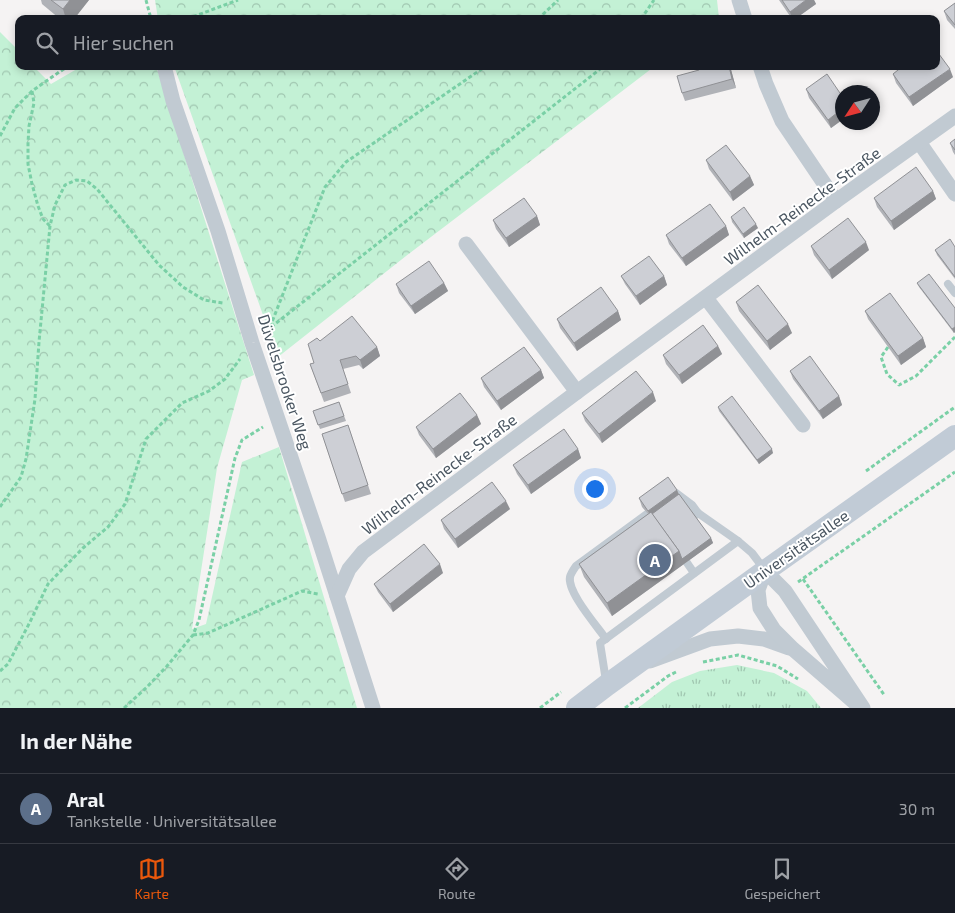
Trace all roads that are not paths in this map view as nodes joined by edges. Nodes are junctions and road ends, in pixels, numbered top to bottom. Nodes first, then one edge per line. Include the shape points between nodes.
1 (739, 0) edge
2 (744, 15) edge
3 (165, 70) edge
4 (761, 70) edge
5 (955, 116) edge
6 (919, 142) junction
7 (955, 194) edge
8 (836, 201) junction
9 (466, 244) dead end
10 (948, 284) dead end
11 (955, 293) edge
12 (706, 298) junction
13 (577, 392) junction
14 (803, 425) dead end
15 (955, 436) edge
16 (676, 492) edge
17 (698, 513) junction
18 (647, 514) edge
19 (683, 524) edge
20 (738, 541) junction
21 (678, 550) edge
22 (765, 571) junction
23 (694, 573) junction
24 (337, 596) junction
25 (606, 639) junction
26 (793, 649) junction
27 (639, 662) junction
28 (607, 685) junction
29 (373, 708) edge
30 (577, 708) edge
31 (862, 708) edge

1 - 2 street
3 - 24 street, Düvelsbrooker Weg
4 - 8 street via 782,121
5 - 6 street, Wilhelm-Reinecke-Straße
6 - 7 street
6 - 8 street, Wilhelm-Reinecke-Straße
8 - 12 street, Wilhelm-Reinecke-Straße
9 - 13 street
10 - 11 lane
12 - 13 street, Wilhelm-Reinecke-Straße
12 - 14 street
13 - 24 street, Wilhelm-Reinecke-Straße via 363,552 349,568
15 - 22 main road, Universitätsallee
16 - 17 lane
17 - 19 lane
17 - 20 lane
18 - 25 lane via 576,566 570,577 570,587 575,596
20 - 22 lane
20 - 23 lane
21 - 23 lane
22 - 26 street via 758,590 760,608 774,630
22 - 27 main road, Universitätsallee
22 - 31 street via 785,591
23 - 25 lane
24 - 29 street, Düvelsbrooker Weg
25 - 28 lane via 600,643
26 - 27 street, Universitätsallee via 764,639 738,636 710,639
26 - 31 street
27 - 28 main road, Universitätsallee
28 - 30 main road, Universitätsallee

